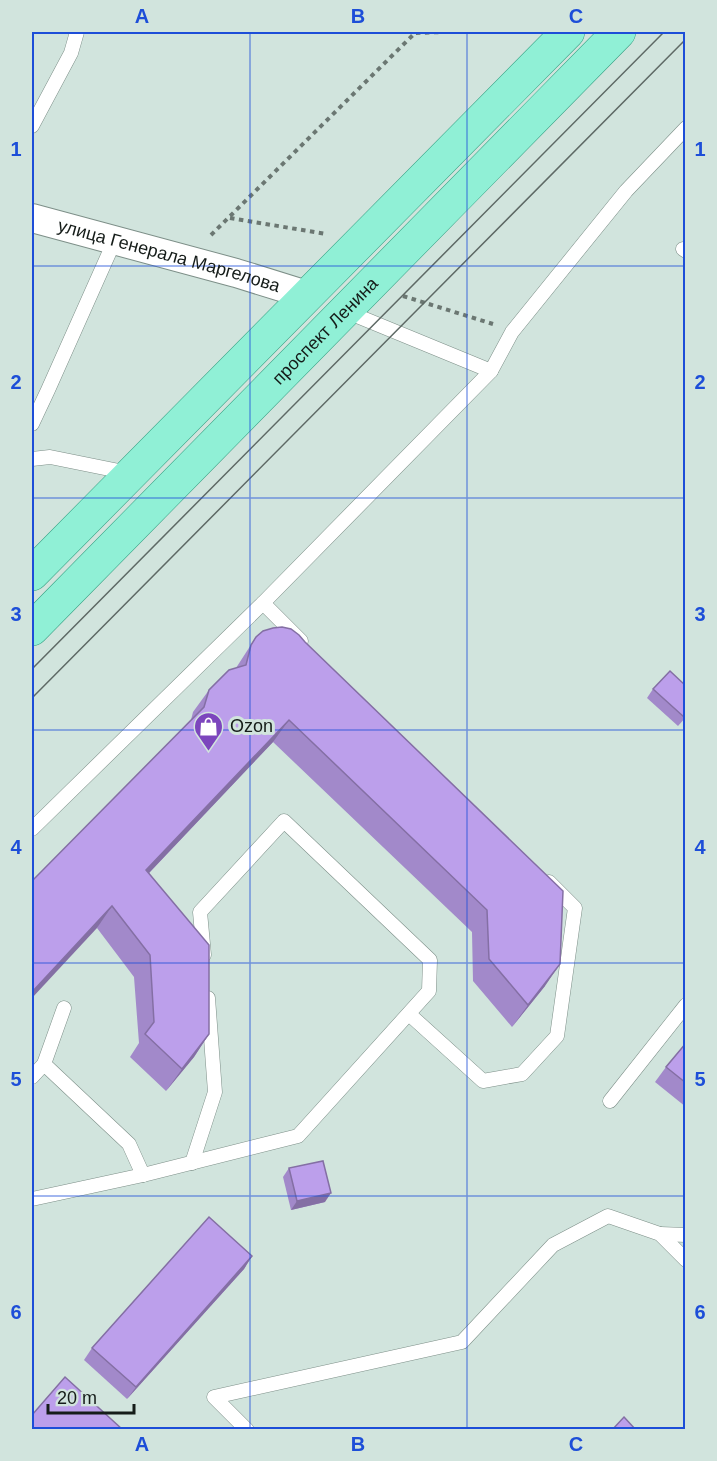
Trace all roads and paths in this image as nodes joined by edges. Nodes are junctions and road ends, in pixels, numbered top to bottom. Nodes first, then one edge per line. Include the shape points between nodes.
1 (77, 32) edge
2 (446, 32) edge
3 (568, 32) edge
4 (619, 32) edge
5 (32, 126) edge
6 (686, 128) edge
7 (32, 218) edge
8 (229, 218) junction
9 (329, 234) dead end
10 (211, 235) dead end
11 (114, 242) junction
12 (402, 295) dead end
13 (308, 296) junction
14 (345, 311) junction
15 (497, 325) dead end
16 (491, 371) junction
17 (32, 424) edge
18 (32, 459) edge
19 (131, 473) junction
20 (32, 574) edge
21 (263, 603) junction
22 (32, 629) edge
23 (313, 652) edge
24 (32, 829) edge
25 (542, 875) edge
26 (686, 1005) edge
27 (64, 1008) dead end
28 (409, 1014) junction
29 (44, 1064) junction
30 (32, 1077) edge
31 (610, 1101) dead end
32 (192, 1163) junction
33 (143, 1175) junction
34 (32, 1199) edge
35 (660, 1234) junction
36 (686, 1235) edge
37 (686, 1260) edge
38 (247, 1430) edge

1 - 5 lane via 71,53
2 - 8 path via 415,33
3 - 13 main road, проспект Ленина
4 - 14 main road, проспект Ленина
6 - 16 lane via 626,191 519,323
7 - 11 street, улица Генерала Маргелова
8 - 9 path
8 - 10 path
11 - 13 street, улица Генерала Маргелова
11 - 17 lane
12 - 15 path
13 - 14 main road
13 - 19 main road, проспект Ленина
14 - 16 lane
14 - 22 main road, проспект Ленина
16 - 21 lane
18 - 19 lane via 50,457
19 - 20 main road, проспект Ленина
21 - 23 lane
21 - 24 lane
25 - 28 lane via 575,908 557,1036 522,1074 483,1081
26 - 31 lane
27 - 29 lane
28 - 32 lane via 298,1136
28 - 32 lane via 429,991 430,960 284,821 200,912 215,1092
29 - 30 lane
29 - 33 lane via 129,1144
32 - 33 lane
33 - 34 lane
35 - 36 lane
35 - 37 lane
35 - 38 lane via 608,1216 553,1245 462,1342 214,1397

